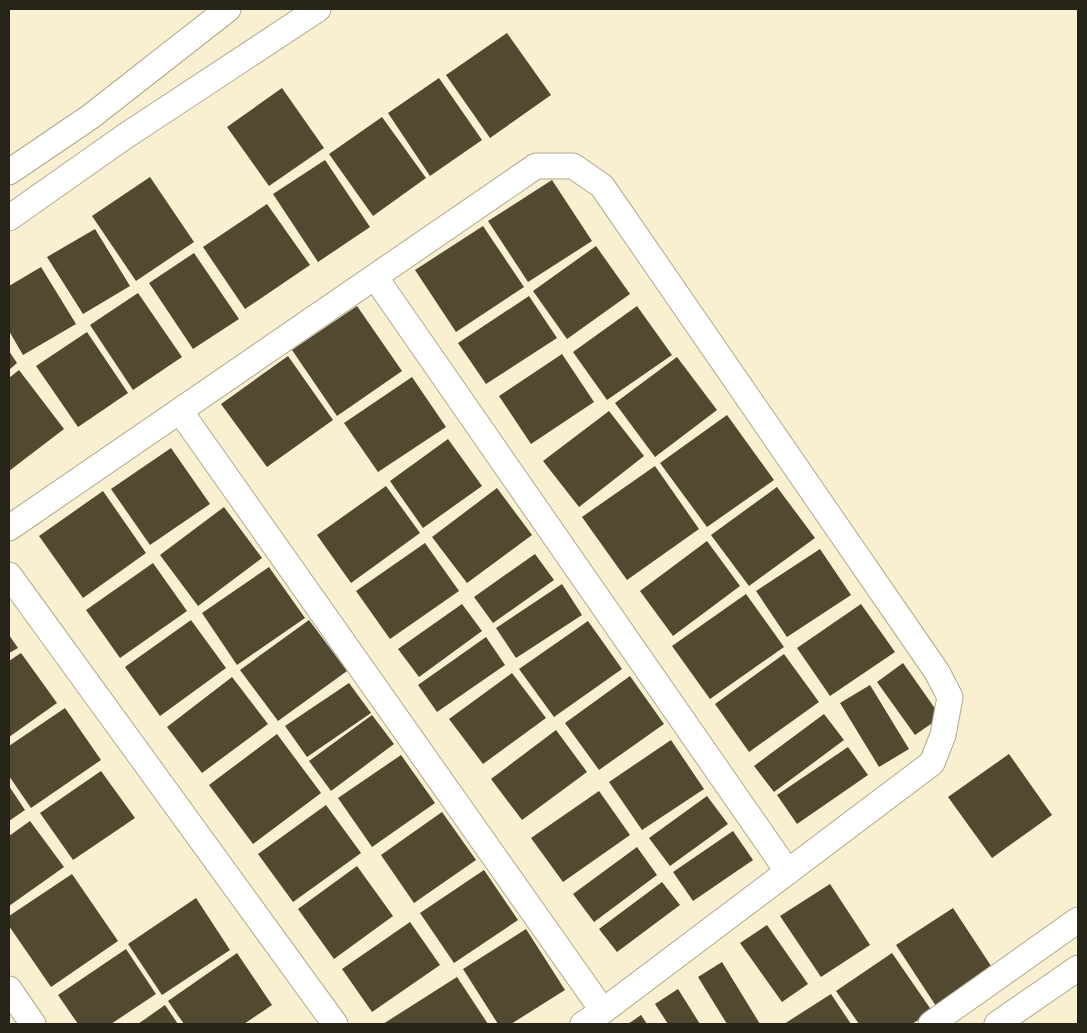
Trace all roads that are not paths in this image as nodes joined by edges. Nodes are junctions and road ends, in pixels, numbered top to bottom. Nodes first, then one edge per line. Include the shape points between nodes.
1 (228, 9) edge
2 (318, 9) edge
3 (9, 172) edge
4 (9, 218) edge
5 (375, 277) junction
6 (180, 411) junction
7 (9, 528) edge
8 (9, 575) edge
9 (788, 872) junction
10 (1078, 920) edge
11 (1078, 968) edge
12 (9, 989) edge
13 (593, 1018) edge
14 (33, 1024) edge
15 (335, 1024) edge
16 (931, 1024) edge
17 (997, 1024) edge

1 - 3 street via 90,117
2 - 4 street via 124,137
5 - 6 street
5 - 9 street
5 - 9 street via 536,166 574,166 602,186 932,664 950,697 943,735 932,763
6 - 7 street
6 - 13 street
8 - 15 street
9 - 13 street
10 - 16 street
11 - 17 street
12 - 14 street

